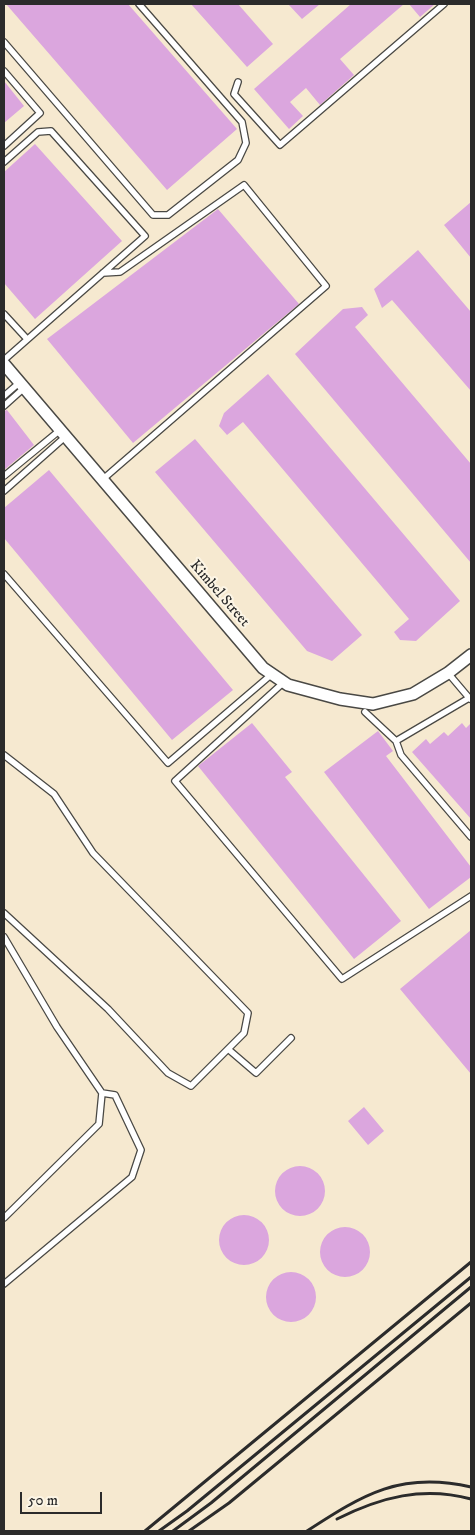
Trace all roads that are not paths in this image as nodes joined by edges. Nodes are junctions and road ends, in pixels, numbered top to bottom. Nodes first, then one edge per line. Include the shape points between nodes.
1 (140, 4) edge
2 (444, 4) edge
3 (4, 42) edge
4 (4, 71) edge
5 (238, 82) dead end
6 (4, 146) edge
7 (4, 162) edge
8 (103, 273) junction
9 (4, 314) edge
10 (27, 340) junction
11 (4, 360) edge
12 (4, 364) edge
13 (22, 386) junction
14 (4, 396) edge
15 (4, 406) edge
16 (62, 433) junction
17 (4, 476) edge
18 (102, 480) junction
19 (4, 491) edge
20 (4, 574) edge
21 (471, 655) edge
22 (448, 673) junction
23 (272, 674) junction
24 (284, 682) junction
25 (470, 699) edge
26 (365, 712) dead end
27 (396, 741) junction
28 (4, 755) edge
29 (471, 837) edge
30 (471, 896) edge
31 (4, 913) edge
32 (4, 937) edge
33 (291, 1038) dead end
34 (228, 1048) junction
35 (102, 1093) junction
36 (4, 1218) edge
37 (4, 1284) edge

1 - 3 lane via 242,122 246,143 238,160 168,215 154,214
2 - 5 lane via 280,145 234,94
4 - 6 lane via 40,113
7 - 8 lane via 38,132 51,131 145,236
8 - 10 lane
8 - 18 lane via 120,272 244,185 326,286
9 - 10 lane
10 - 11 lane
12 - 13 street, Kimbel Street
13 - 14 lane
13 - 15 lane
13 - 16 street, Kimbel Street
16 - 17 lane
16 - 18 street, Kimbel Street
16 - 19 lane
18 - 23 street, Kimbel Street via 263,668
20 - 23 lane via 168,763
21 - 22 street, Kimbel Street
22 - 24 street, Kimbel Street via 413,694 373,704 340,699
22 - 25 lane
23 - 24 street, Kimbel Street
24 - 30 lane via 175,780 342,979
25 - 27 lane
26 - 27 lane
27 - 29 lane via 401,755
28 - 34 lane via 54,794 93,853 248,1013 244,1033
31 - 34 lane via 108,1009 168,1073 191,1086
32 - 35 lane via 57,1027
33 - 34 lane via 256,1073
35 - 36 lane via 99,1124
35 - 37 lane via 115,1095 141,1150 132,1177

